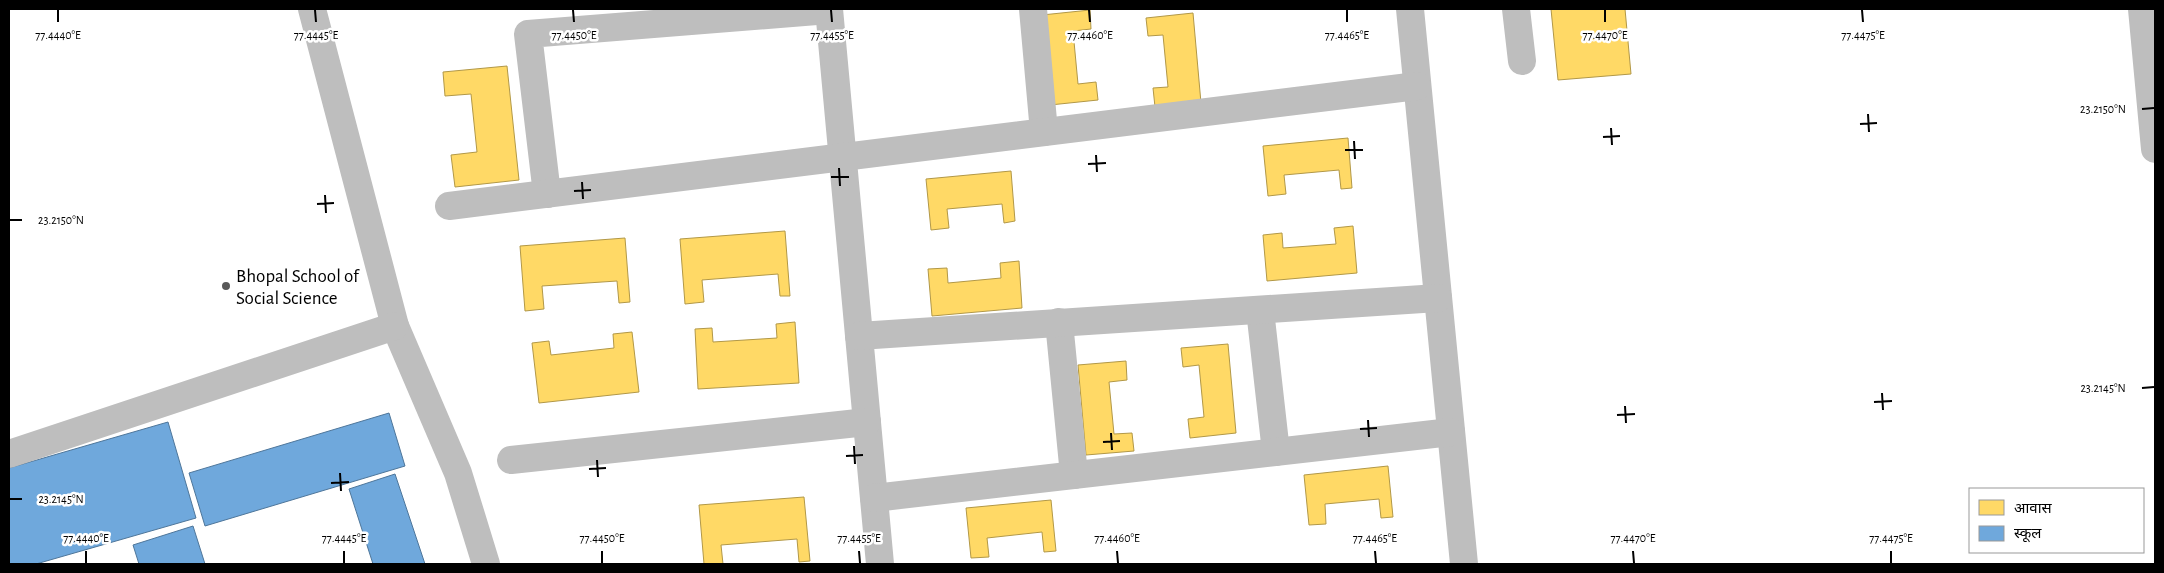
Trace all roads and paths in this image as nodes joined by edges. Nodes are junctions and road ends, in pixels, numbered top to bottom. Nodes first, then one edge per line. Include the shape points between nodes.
1 (312, 9) edge
2 (829, 9) edge
3 (1033, 9) edge
4 (1410, 9) edge
5 (1516, 9) edge
6 (2142, 9) edge
7 (1522, 61) dead end
8 (1417, 86) junction
9 (2152, 87) edge
10 (1044, 132) junction
11 (2155, 149) edge
12 (843, 157) junction
13 (547, 194) junction
14 (449, 206) dead end
15 (1438, 298) junction
16 (1260, 310) junction
17 (1059, 322) junction
18 (395, 326) junction
19 (859, 336) junction
20 (867, 422) junction
21 (1451, 432) junction
22 (1276, 452) junction
23 (9, 454) edge
24 (511, 460) dead end
25 (1074, 475) junction
26 (874, 498) junction
27 (486, 564) edge
28 (880, 564) edge
29 (1464, 564) edge

1 - 18 street
2 - 12 street
2 - 13 street via 528,34
3 - 10 street
4 - 8 street
5 - 7 street
6 - 9 street
8 - 10 street
8 - 15 street
9 - 11 street
10 - 12 street
12 - 13 street
12 - 19 street
13 - 14 street
15 - 16 street
15 - 21 street
16 - 17 street
16 - 22 street
17 - 19 street
17 - 25 street
18 - 23 street
18 - 27 street via 458,473
19 - 20 street
20 - 24 street
20 - 26 street
21 - 22 street
21 - 29 street
22 - 25 street
25 - 26 street
26 - 28 street

